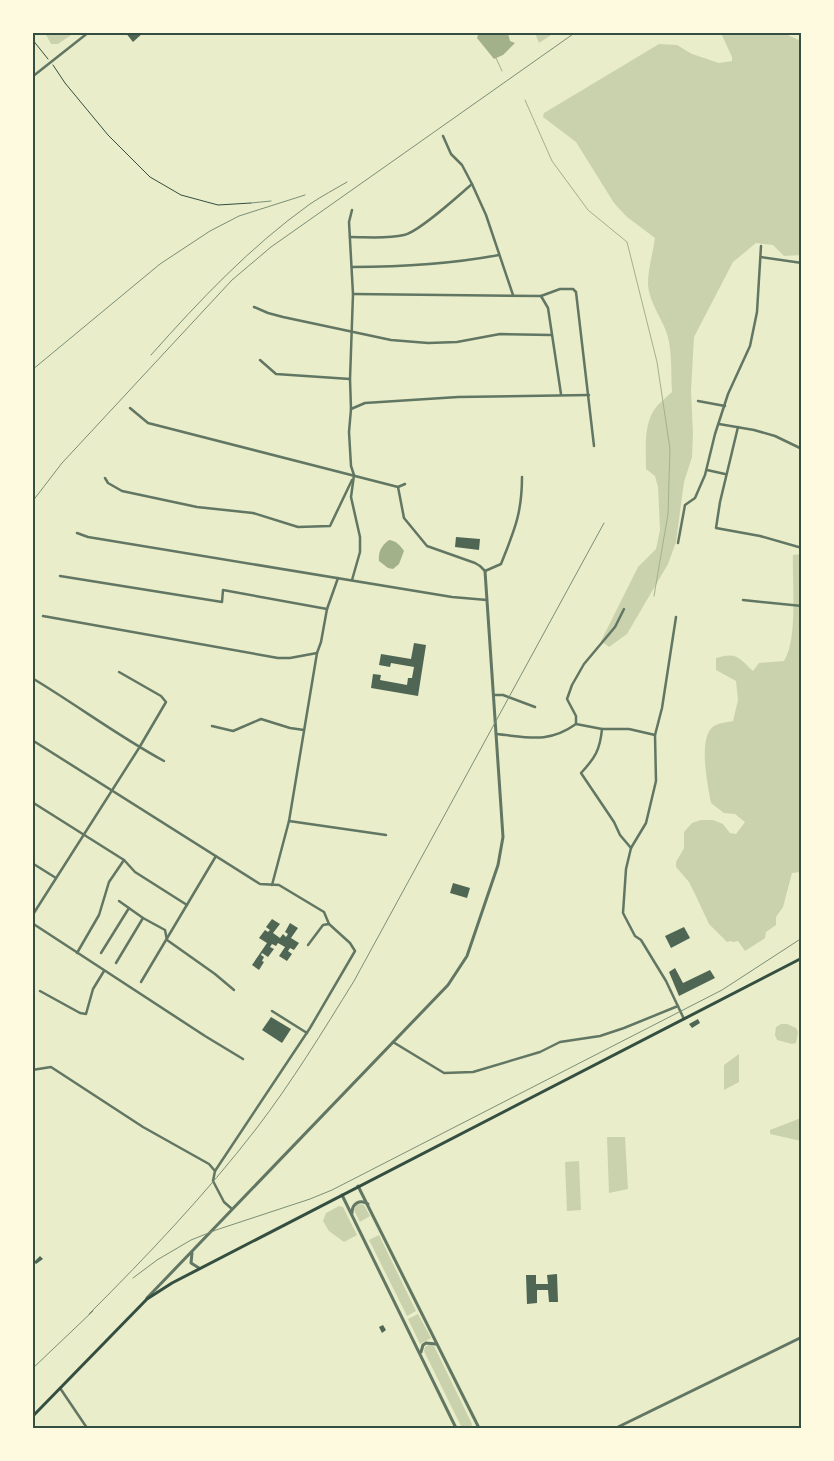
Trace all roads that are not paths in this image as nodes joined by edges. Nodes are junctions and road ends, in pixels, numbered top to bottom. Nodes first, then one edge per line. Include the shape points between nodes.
1 (89, 32) edge
2 (32, 77) edge
3 (443, 136) dead end
4 (472, 184) junction
5 (352, 210) dead end
6 (350, 237) junction
7 (761, 246) dead end
8 (499, 255) junction
9 (760, 257) junction
10 (802, 263) edge
11 (352, 267) junction
12 (353, 294) junction
13 (513, 295) junction
14 (541, 296) junction
15 (254, 307) dead end
16 (351, 331) junction
17 (552, 335) junction
18 (260, 360) dead end
19 (350, 379) junction
20 (561, 394) junction
21 (589, 395) junction
22 (698, 401) dead end
23 (725, 406) junction
24 (130, 408) dead end
25 (351, 409) junction
26 (719, 424) junction
27 (738, 426) junction
28 (594, 446) dead end
29 (802, 449) edge
30 (707, 470) junction
31 (354, 475) junction
32 (726, 475) junction
33 (522, 477) dead end
34 (105, 478) dead end
35 (405, 484) dead end
36 (398, 487) junction
37 (77, 532) dead end
38 (678, 543) dead end
39 (802, 548) edge
40 (485, 572) junction
41 (60, 576) dead end
42 (338, 578) junction
43 (352, 580) junction
44 (487, 600) junction
45 (743, 600) dead end
46 (802, 606) edge
47 (327, 609) junction
48 (624, 609) dead end
49 (43, 616) dead end
50 (676, 617) dead end
51 (317, 652) junction
52 (119, 672) dead end
53 (32, 678) edge
54 (492, 695) junction
55 (535, 707) dead end
56 (576, 724) junction
57 (212, 726) dead end
58 (602, 729) junction
59 (304, 730) junction
60 (496, 734) junction
61 (655, 735) junction
62 (32, 740) edge
63 (140, 748) junction
64 (164, 761) dead end
65 (112, 790) junction
66 (32, 802) edge
67 (289, 821) junction
68 (84, 834) junction
69 (386, 835) dead end
70 (632, 848) junction
71 (216, 856) junction
72 (124, 860) junction
73 (32, 863) edge
74 (56, 878) junction
75 (272, 885) junction
76 (119, 901) dead end
77 (188, 905) junction
78 (129, 908) junction
79 (32, 916) edge
80 (143, 918) junction
81 (32, 923) edge
82 (329, 924) junction
83 (167, 940) junction
84 (308, 945) dead end
85 (78, 953) junction
86 (101, 953) dead end
87 (802, 958) edge
88 (116, 963) dead end
89 (104, 970) junction
90 (141, 982) dead end
91 (234, 990) dead end
92 (40, 991) dead end
93 (678, 1006) junction
94 (272, 1011) dead end
95 (684, 1019) junction
96 (307, 1033) junction
97 (392, 1042) junction
98 (243, 1059) dead end
99 (32, 1070) edge
100 (216, 1171) junction
101 (358, 1186) junction
102 (342, 1194) junction
103 (369, 1207) junction
104 (232, 1209) junction
105 (352, 1214) junction
106 (192, 1252) junction
107 (199, 1268) junction
108 (147, 1299) junction
109 (802, 1336) edge
110 (436, 1344) junction
111 (421, 1354) junction
112 (60, 1388) junction
113 (32, 1417) edge
114 (87, 1428) edge
115 (456, 1428) edge
116 (478, 1428) edge
117 (616, 1428) edge

1 - 2 street
3 - 4 street
4 - 6 street via 405,235
4 - 8 street
5 - 6 street
6 - 11 street
7 - 9 street
8 - 11 street via 442,264
8 - 13 street
9 - 10 street
9 - 23 street via 757,312 750,346
11 - 12 street
12 - 13 street
12 - 16 street
13 - 14 street
14 - 17 street via 548,308
14 - 21 street via 560,289 576,292
15 - 16 street via 283,317
16 - 17 street via 391,340 428,343 457,342 500,334
16 - 19 street
17 - 20 street
18 - 19 street via 276,374
19 - 25 street
20 - 21 street
20 - 25 street via 364,403
21 - 28 street
22 - 23 street
23 - 26 street
24 - 31 street via 148,423
25 - 31 street via 349,432
26 - 27 street
26 - 30 street
27 - 29 street via 775,436
27 - 32 street
30 - 32 street
30 - 38 street via 695,498 685,505
31 - 34 street via 330,526 318,527 298,527 253,513 197,507 122,491
31 - 36 street
31 - 43 street via 351,497 360,552
32 - 39 street via 716,528
33 - 40 street via 518,521 501,564
35 - 36 street
36 - 40 street via 404,518 427,546 475,563
37 - 42 street via 88,537
40 - 44 street
41 - 47 street via 222,602 223,590
42 - 43 street
42 - 47 street
43 - 44 street
44 - 54 street
45 - 46 street
47 - 51 street
48 - 56 street via 615,627 584,664 572,685 567,699 576,716
49 - 51 street via 278,658
50 - 61 street
51 - 59 street
52 - 63 street via 166,702
53 - 63 street
54 - 55 street via 503,694
54 - 60 street
56 - 58 street
56 - 60 street via 553,737
57 - 59 street via 233,730 261,719
58 - 61 street via 629,729
58 - 70 street via 600,746 581,773 620,835
59 - 67 street
60 - 97 street via 502,847 479,924 458,972
61 - 70 street via 656,782 646,823
62 - 65 street
63 - 64 street
63 - 65 street
65 - 68 street
65 - 71 street
66 - 68 street
67 - 69 street
67 - 75 street
68 - 72 street
68 - 74 street
70 - 93 street via 626,869 624,913
71 - 75 street via 260,884
71 - 77 street
72 - 77 street via 134,872
72 - 85 street via 109,882 99,915
73 - 74 street
74 - 79 street
75 - 82 street via 279,885 324,912
76 - 78 street
77 - 83 street
78 - 80 street
78 - 86 street
80 - 83 street via 165,930
80 - 88 street
81 - 85 street
82 - 84 street via 323,925
82 - 96 street via 355,951
83 - 90 street
83 - 91 street
85 - 89 street
87 - 95 main road
89 - 92 street via 93,989 86,1014
89 - 98 street
93 - 95 street
93 - 97 street via 616,1031 560,1042 540,1052 473,1072 444,1073
94 - 96 street
95 - 101 main road
96 - 100 street
97 - 104 street
99 - 100 street via 51,1067
100 - 104 street via 213,1181 224,1202
101 - 102 main road
101 - 103 street
102 - 105 street
102 - 107 main road
103 - 105 street via 362,1202 357,1203
103 - 110 street
104 - 106 street
105 - 111 street
106 - 107 street via 191,1263
106 - 108 street
107 - 108 main road
108 - 112 main road
109 - 117 street
110 - 111 street via 426,1343
110 - 116 street
111 - 115 street
112 - 113 main road
112 - 114 street

